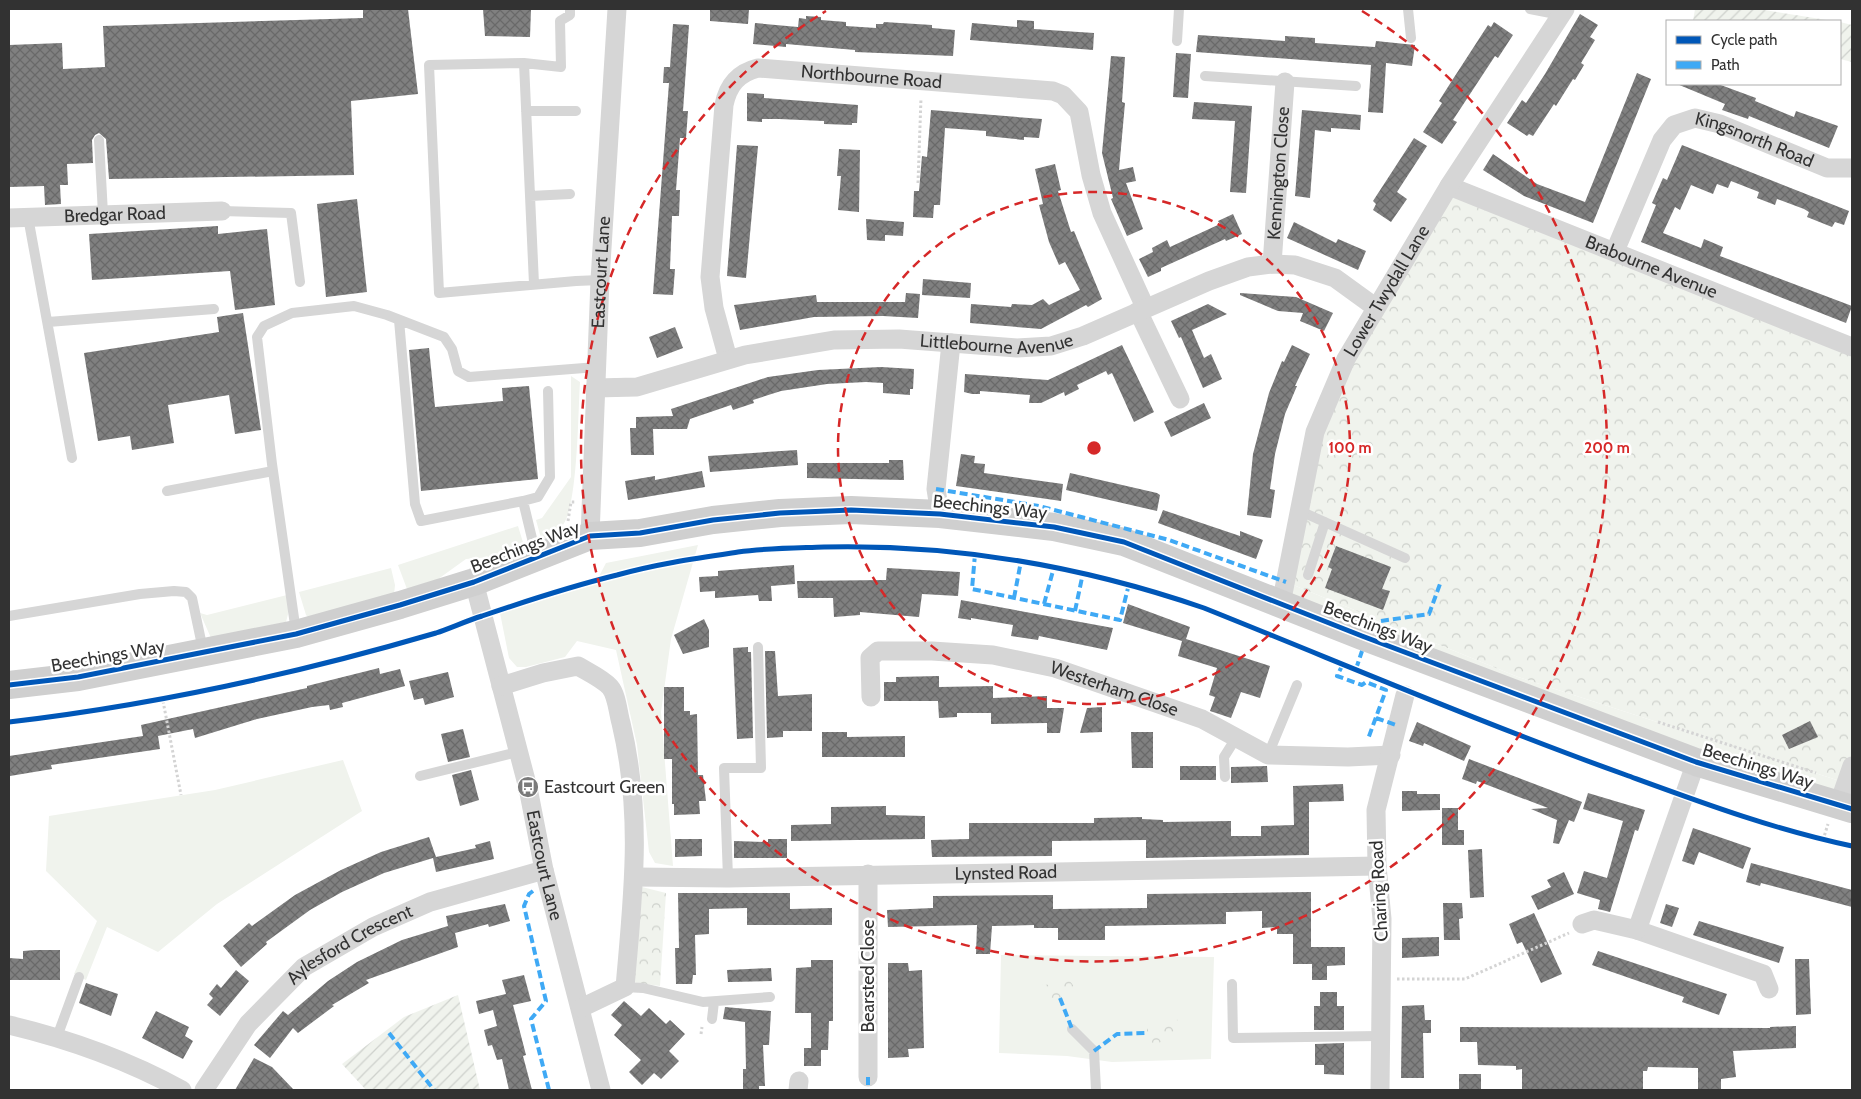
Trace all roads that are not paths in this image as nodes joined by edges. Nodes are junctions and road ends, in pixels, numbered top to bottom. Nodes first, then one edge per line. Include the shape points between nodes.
1 (570, 9) edge
2 (617, 9) edge
3 (1180, 9) edge
4 (1408, 9) edge
5 (1530, 9) edge
6 (1563, 12) edge
7 (1411, 38) dead end
8 (1177, 42) dead end
9 (524, 63) junction
10 (1205, 76) dead end
11 (1285, 82) junction
12 (1356, 86) dead end
13 (526, 111) junction
14 (576, 111) dead end
15 (99, 140) dead end
16 (1852, 168) edge
17 (1449, 186) junction
18 (570, 194) dead end
19 (530, 196) junction
20 (222, 211) joint
21 (103, 214) junction
22 (28, 217) junction
23 (9, 218) edge
24 (1615, 251) junction
25 (1272, 264) junction
26 (600, 280) junction
27 (300, 282) dead end
28 (534, 284) junction
29 (1376, 307) junction
30 (214, 309) dead end
31 (1141, 309) junction
32 (399, 320) junction
33 (48, 322) junction
34 (950, 343) junction
35 (1852, 347) edge
36 (728, 359) junction
37 (597, 367) junction
38 (595, 388) junction
39 (548, 392) dead end
40 (1180, 399) dead end
41 (72, 458) dead end
42 (273, 471) junction
43 (167, 491) dead end
44 (523, 502) junction
45 (1300, 510) junction
46 (940, 514) junction
47 (1325, 522) junction
48 (590, 536) junction
49 (536, 556) junction
50 (1405, 558) dead end
51 (1308, 575) dead end
52 (474, 582) junction
53 (1281, 604) junction
54 (9, 616) edge
55 (296, 634) junction
56 (758, 648) dead end
57 (204, 654) junction
58 (9, 685) edge
59 (1297, 685) dead end
60 (501, 686) junction
61 (1405, 695) dead end
62 (871, 697) dead end
63 (1236, 738) junction
64 (518, 752) junction
65 (1268, 755) junction
66 (1391, 755) junction
67 (1696, 762) junction
68 (1852, 766) edge
69 (420, 776) dead end
70 (1225, 777) dead end
71 (1845, 807) edge
72 (1377, 866) junction
73 (544, 870) junction
74 (868, 874) junction
75 (635, 877) junction
76 (728, 878) junction
77 (1578, 927) road end
78 (1637, 930) junction
79 (79, 977) dead end
80 (1232, 984) dead end
81 (625, 987) junction
82 (1769, 989) dead end
83 (770, 998) dead end
84 (714, 1002) junction
85 (580, 1008) junction
86 (707, 1020) road end
87 (9, 1025) edge
88 (1072, 1028) dead end
89 (48, 1035) junction
90 (1379, 1036) junction
91 (868, 1077) dead end
92 (182, 1090) edge
93 (204, 1090) edge
94 (601, 1090) edge
95 (1096, 1090) edge
96 (1380, 1090) edge

1 - 9 lane via 570,15 560,21 561,67
2 - 26 street, Eastcourt Lane
3 - 8 lane
4 - 7 lane
5 - 6 lane
6 - 17 street, Lower Twydall Lane
9 - 13 lane
9 - 28 lane via 429,65 439,294
10 - 11 lane
11 - 12 lane
11 - 25 street, Kennington Close
13 - 14 lane
13 - 19 lane
15 - 21 lane
16 - 24 street, Kingsnorth Road via 1827,168 1720,124 1695,118 1674,125 1662,140
17 - 24 street, Brabourne Avenue
17 - 29 street, Lower Twydall Lane
18 - 19 lane
19 - 28 lane
20 - 21 street, Bredgar Road
20 - 27 lane via 291,213
21 - 22 street, Bredgar Road
22 - 23 street, Bredgar Road
22 - 33 lane
24 - 35 street, Brabourne Avenue
25 - 29 street, Littlebourne Avenue via 1295,265 1335,278
25 - 31 street, Littlebourne Avenue via 1248,267
26 - 28 lane
26 - 37 street, Eastcourt Lane
29 - 45 street, Lower Twydall Lane via 1346,360 1315,432
30 - 33 lane
31 - 34 street, Littlebourne Avenue via 1083,336 1051,346 1017,348
31 - 36 street, Northbourne Road via 1102,213 1080,116 1062,94 1053,90 761,68 742,75 729,87 724,105 710,277 714,308
31 - 40 street, Northbourne Road
32 - 37 lane via 444,337 452,349 458,371 469,377
32 - 42 lane via 354,306 292,313 264,326 257,337
32 - 44 lane via 415,504 421,521
33 - 41 lane
34 - 36 street, Littlebourne Avenue via 899,339 834,340
34 - 46 street via 936,489
36 - 38 street, Littlebourne Avenue via 638,387
37 - 38 street, Eastcourt Lane
38 - 48 street, Eastcourt Lane
39 - 44 lane via 550,477 538,497
42 - 43 lane
42 - 55 lane
44 - 49 lane
45 - 47 lane
45 - 53 street, Lower Twydall Lane
46 - 48 street, Beechings Way via 851,510 780,513 713,520 640,533
46 - 53 street, Beechings Way via 1054,527 1124,542
47 - 50 lane
47 - 51 lane
48 - 49 street, Beechings Way
49 - 52 street, Beechings Way
52 - 55 street, Beechings Way
52 - 60 street, Eastcourt Lane
53 - 67 street, Beechings Way
54 - 57 lane via 140,594 186,592 192,598
55 - 57 street, Beechings Way
56 - 76 lane via 761,768 724,768
57 - 58 street, Beechings Way via 78,677
59 - 65 lane
60 - 64 street, Eastcourt Lane
60 - 75 street via 578,666 610,686 625,740 635,812
61 - 66 street, Charing Road
62 - 63 street, Westerham Close via 870,658 878,652 993,655 1055,668 1140,696 1202,719
63 - 65 street, Westerham Close
63 - 70 lane via 1224,757
64 - 69 lane
64 - 73 street, Eastcourt Lane
65 - 66 street, Westerham Close
66 - 72 street, Charing Road via 1376,810
67 - 71 street, Beechings Way
67 - 78 street
68 - 71 street
72 - 74 street, Lynsted Road
72 - 90 street, Charing Road via 1382,919
73 - 85 street, Eastcourt Lane
73 - 93 street, Aylesford Crescent via 430,902 373,927 304,967 248,1024
74 - 76 street, Lynsted Road
74 - 91 street, Bearsted Close
75 - 76 street, Lynsted Road
75 - 81 street
77 - 78 street via 1594,920
78 - 82 street via 1763,974
79 - 89 lane
80 - 90 lane via 1233,1038
81 - 84 lane
81 - 85 street
83 - 84 lane
84 - 86 lane
85 - 94 street, Eastcourt Lane
87 - 89 street
88 - 95 lane via 1094,1051
89 - 92 street via 115,1059
90 - 96 street, Charing Road

